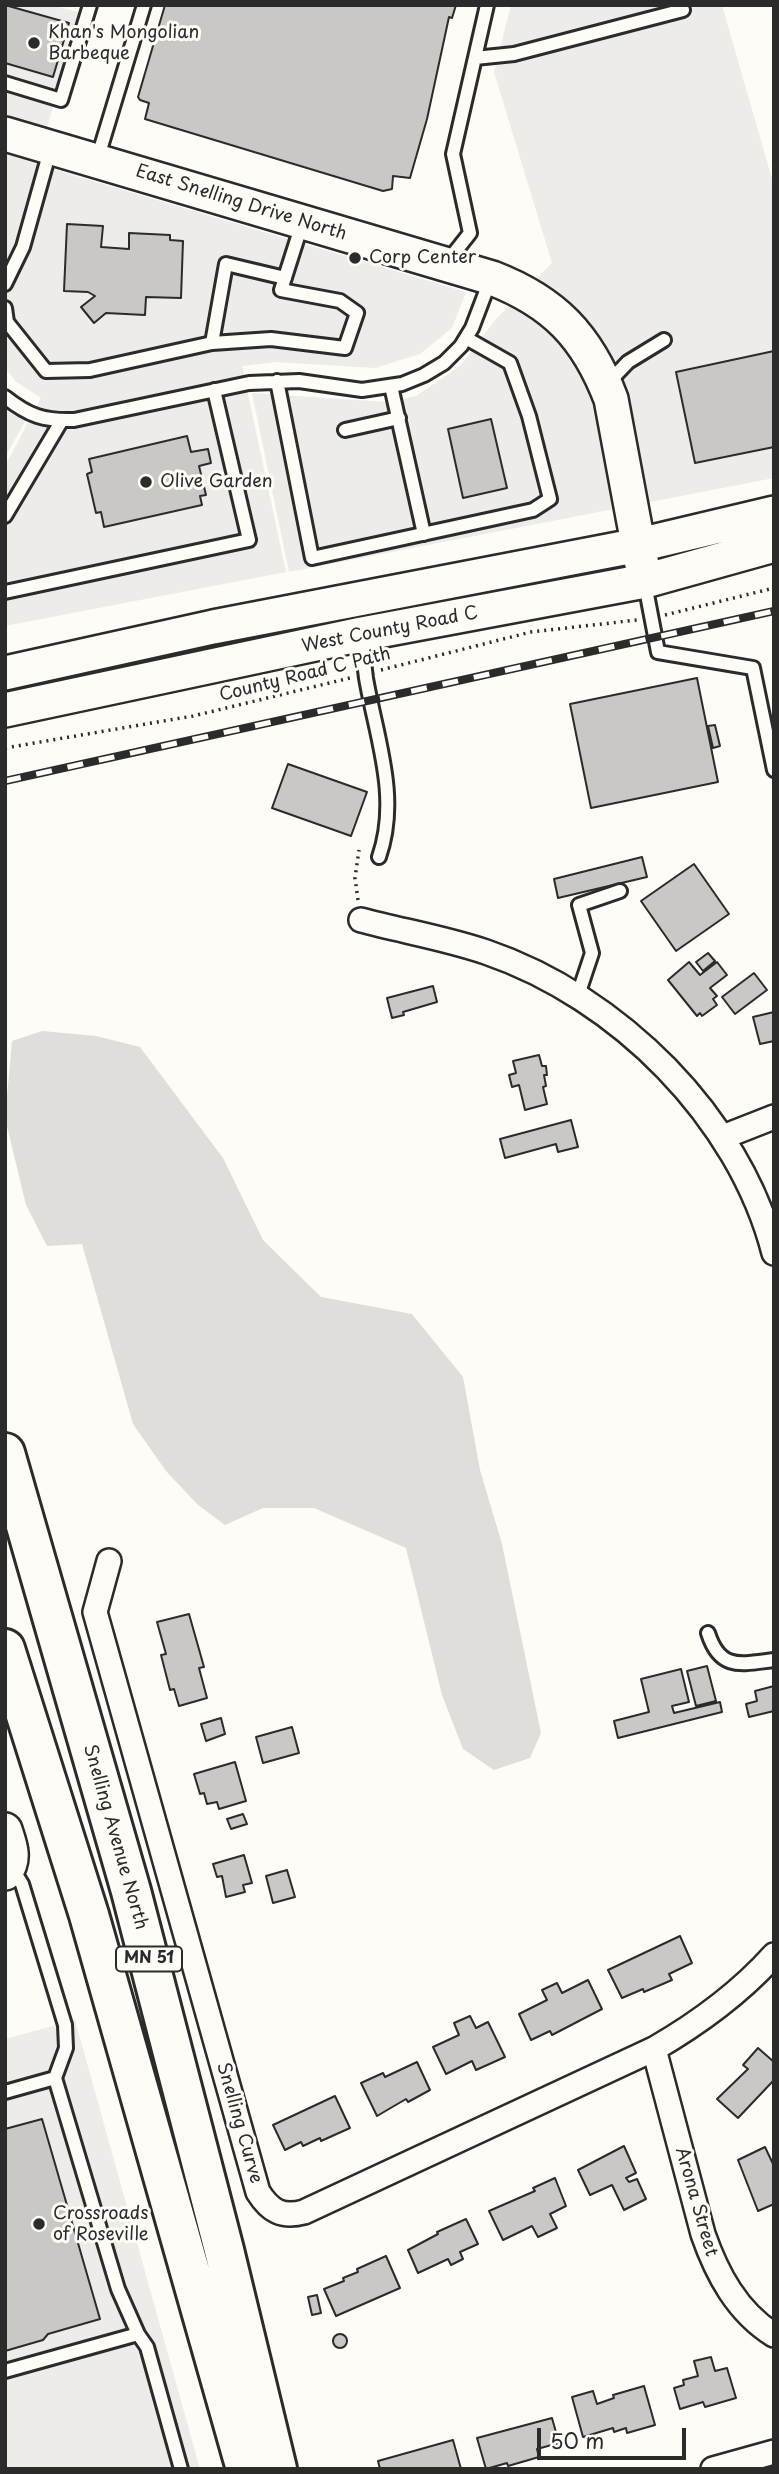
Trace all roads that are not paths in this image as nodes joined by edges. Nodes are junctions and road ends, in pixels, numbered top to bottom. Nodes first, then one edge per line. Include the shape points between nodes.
1 (90, 5) edge
2 (144, 5) edge
3 (487, 5) edge
4 (683, 10) dead end
5 (474, 58) junction
6 (5, 83) edge
7 (5, 134) edge
8 (51, 147) junction
9 (97, 161) junction
10 (303, 222) junction
11 (446, 264) junction
12 (285, 278) junction
13 (492, 278) junction
14 (5, 284) edge
15 (5, 308) edge
16 (466, 338) junction
17 (664, 340) dead end
18 (212, 343) junction
19 (276, 381) junction
20 (606, 385) junction
21 (391, 386) junction
22 (214, 390) junction
23 (7, 401) edge
24 (398, 418) junction
25 (62, 420) junction
26 (345, 430) dead end
27 (774, 513) edge
28 (5, 516) edge
29 (424, 534) junction
30 (639, 545) junction
31 (774, 545) edge
32 (645, 581) junction
33 (5, 592) edge
34 (395, 592) junction
35 (362, 634) junction
36 (5, 673) edge
37 (5, 710) edge
38 (774, 770) edge
39 (379, 857) dead end
40 (620, 891) dead end
41 (361, 920) road end
42 (577, 998) junction
43 (774, 1117) edge
44 (723, 1137) junction
45 (774, 1253) edge
46 (5, 1453) edge
47 (109, 1561) dead end
48 (708, 1633) dead end
49 (5, 1649) edge
50 (774, 1660) edge
51 (5, 1830) edge
52 (8, 1869) edge
53 (774, 1955) edge
54 (654, 2049) junction
55 (55, 2078) junction
56 (5, 2092) edge
57 (224, 2250) junction
58 (138, 2334) junction
59 (774, 2335) edge
60 (5, 2371) edge
61 (228, 2403) junction
62 (774, 2452) edge
63 (181, 2469) edge
64 (229, 2469) edge
65 (246, 2469) edge
66 (277, 2469) edge
67 (304, 2469) edge
68 (713, 2469) edge

1 - 6 lane via 61,100
2 - 9 lane
3 - 5 lane
4 - 5 lane via 514,54
5 - 11 lane via 453,154 470,233
7 - 8 main road, East Snelling Drive North
8 - 9 main road, East Snelling Drive North
8 - 14 lane via 23,247
9 - 10 main road, East Snelling Drive North
10 - 11 main road, East Snelling Drive North
10 - 12 lane
11 - 13 main road, East Snelling Drive North
12 - 18 lane via 226,264
12 - 18 lane via 281,290 340,301 357,313 345,348 271,339
13 - 16 lane
13 - 20 main road, East Snelling Drive North via 519,288 568,324 586,345
15 - 18 lane via 7,323 46,371 90,370
16 - 21 lane via 444,363
16 - 29 lane via 510,363 550,499 533,510
17 - 20 lane via 628,362
19 - 21 lane via 362,390
19 - 22 lane
19 - 29 lane via 312,558
20 - 30 main road, East Snelling Drive North
21 - 24 lane
22 - 25 lane
22 - 33 lane via 249,540
23 - 25 lane via 34,416
24 - 26 lane
24 - 29 lane
25 - 28 lane
27 - 30 main road, West County Road C
30 - 32 main road, East Snelling Drive North
30 - 34 main road, West County Road C
31 - 32 main road, West County Road C
32 - 35 main road, West County Road C
32 - 38 lane via 658,652 753,668
34 - 35 main road via 374,611
34 - 36 main road, West County Road C
35 - 37 main road, West County Road C
35 - 39 lane via 389,801
40 - 42 lane via 579,905 592,953
41 - 42 street via 486,952
42 - 44 street via 649,1051 683,1085
43 - 44 street
44 - 45 street
46 - 57 highway, Snelling Avenue North / MN 51 via 131,1891
47 - 54 street, Snelling Curve via 95,1612 265,2204 290,2216 304,2212
48 - 50 lane via 716,1654 733,1664
49 - 61 highway, MN 51 via 89,1914
51 - 52 main road via 12,1858
52 - 55 lane via 22,1884 65,2025 66,2048
53 - 54 street, Snelling Curve via 732,1997
54 - 59 street, Arona Street via 713,2262 747,2312
55 - 56 lane
55 - 58 lane via 118,2289
57 - 66 highway, Snelling Avenue North / MN 51
57 - 67 highway
58 - 60 lane
58 - 63 lane via 147,2347
61 - 64 highway
61 - 65 highway, MN 51
62 - 68 street

